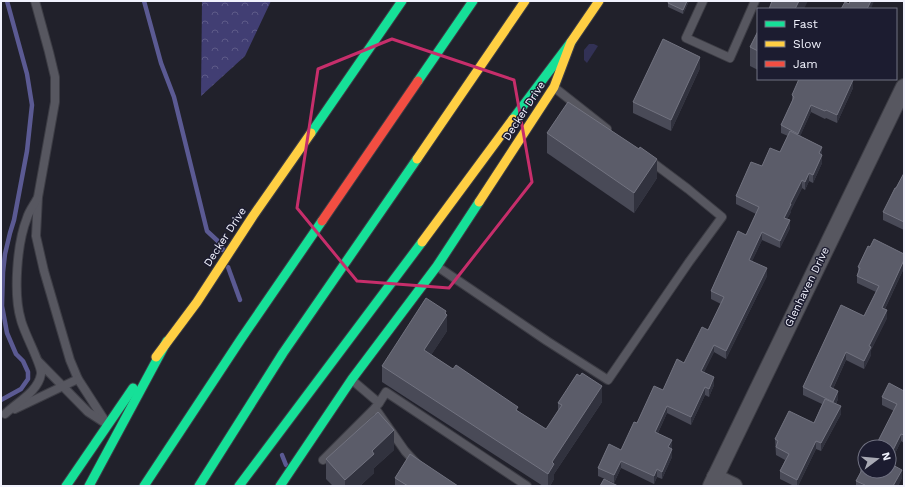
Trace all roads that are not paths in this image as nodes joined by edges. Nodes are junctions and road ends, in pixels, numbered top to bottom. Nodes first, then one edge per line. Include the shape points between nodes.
1 (35, 1) edge
2 (402, 1) edge
3 (473, 1) edge
4 (525, 1) edge
5 (599, 1) edge
6 (703, 1) edge
7 (755, 1) edge
8 (571, 42) junction
9 (554, 87) junction
10 (904, 87) edge
11 (612, 132) edge
12 (644, 156) edge
13 (38, 197) junction
14 (437, 266) junction
15 (167, 341) junction
16 (39, 362) junction
17 (78, 379) junction
18 (352, 379) junction
19 (63, 386) junction
20 (377, 405) junction
21 (3, 414) edge
22 (107, 425) junction
23 (323, 460) dead end
24 (423, 470) edge
25 (713, 481) edge
26 (66, 486) edge
27 (89, 486) edge
28 (144, 486) edge
29 (199, 486) edge
30 (239, 486) edge
31 (280, 486) edge
32 (528, 486) edge
33 (734, 486) edge

1 - 13 lane via 55,78 55,102
2 - 15 main road, Decker Drive via 253,216 197,302
3 - 28 main road via 241,339
4 - 29 main road via 283,353
5 - 8 main road, Decker Drive
6 - 7 lane via 686,38 730,58
8 - 9 main road, Decker Drive
8 - 30 main road
9 - 11 lane
9 - 14 main road, Decker Drive
10 - 25 street, Glenhaven Drive
12 - 14 lane via 722,217 608,380
13 - 16 lane via 27,217 21,241 17,293 20,319
13 - 17 lane via 36,236 44,271
14 - 18 main road, Decker Drive
15 - 22 main road, Decker Drive
15 - 27 main road
16 - 19 lane
16 - 21 lane via 41,373 38,383 30,393
17 - 19 lane
17 - 22 lane
18 - 20 lane
18 - 31 main road, Decker Drive
19 - 21 lane
19 - 22 lane via 88,412
20 - 23 lane
20 - 24 lane via 406,451
20 - 32 lane via 386,392
22 - 26 main road, Decker Drive
25 - 33 street

